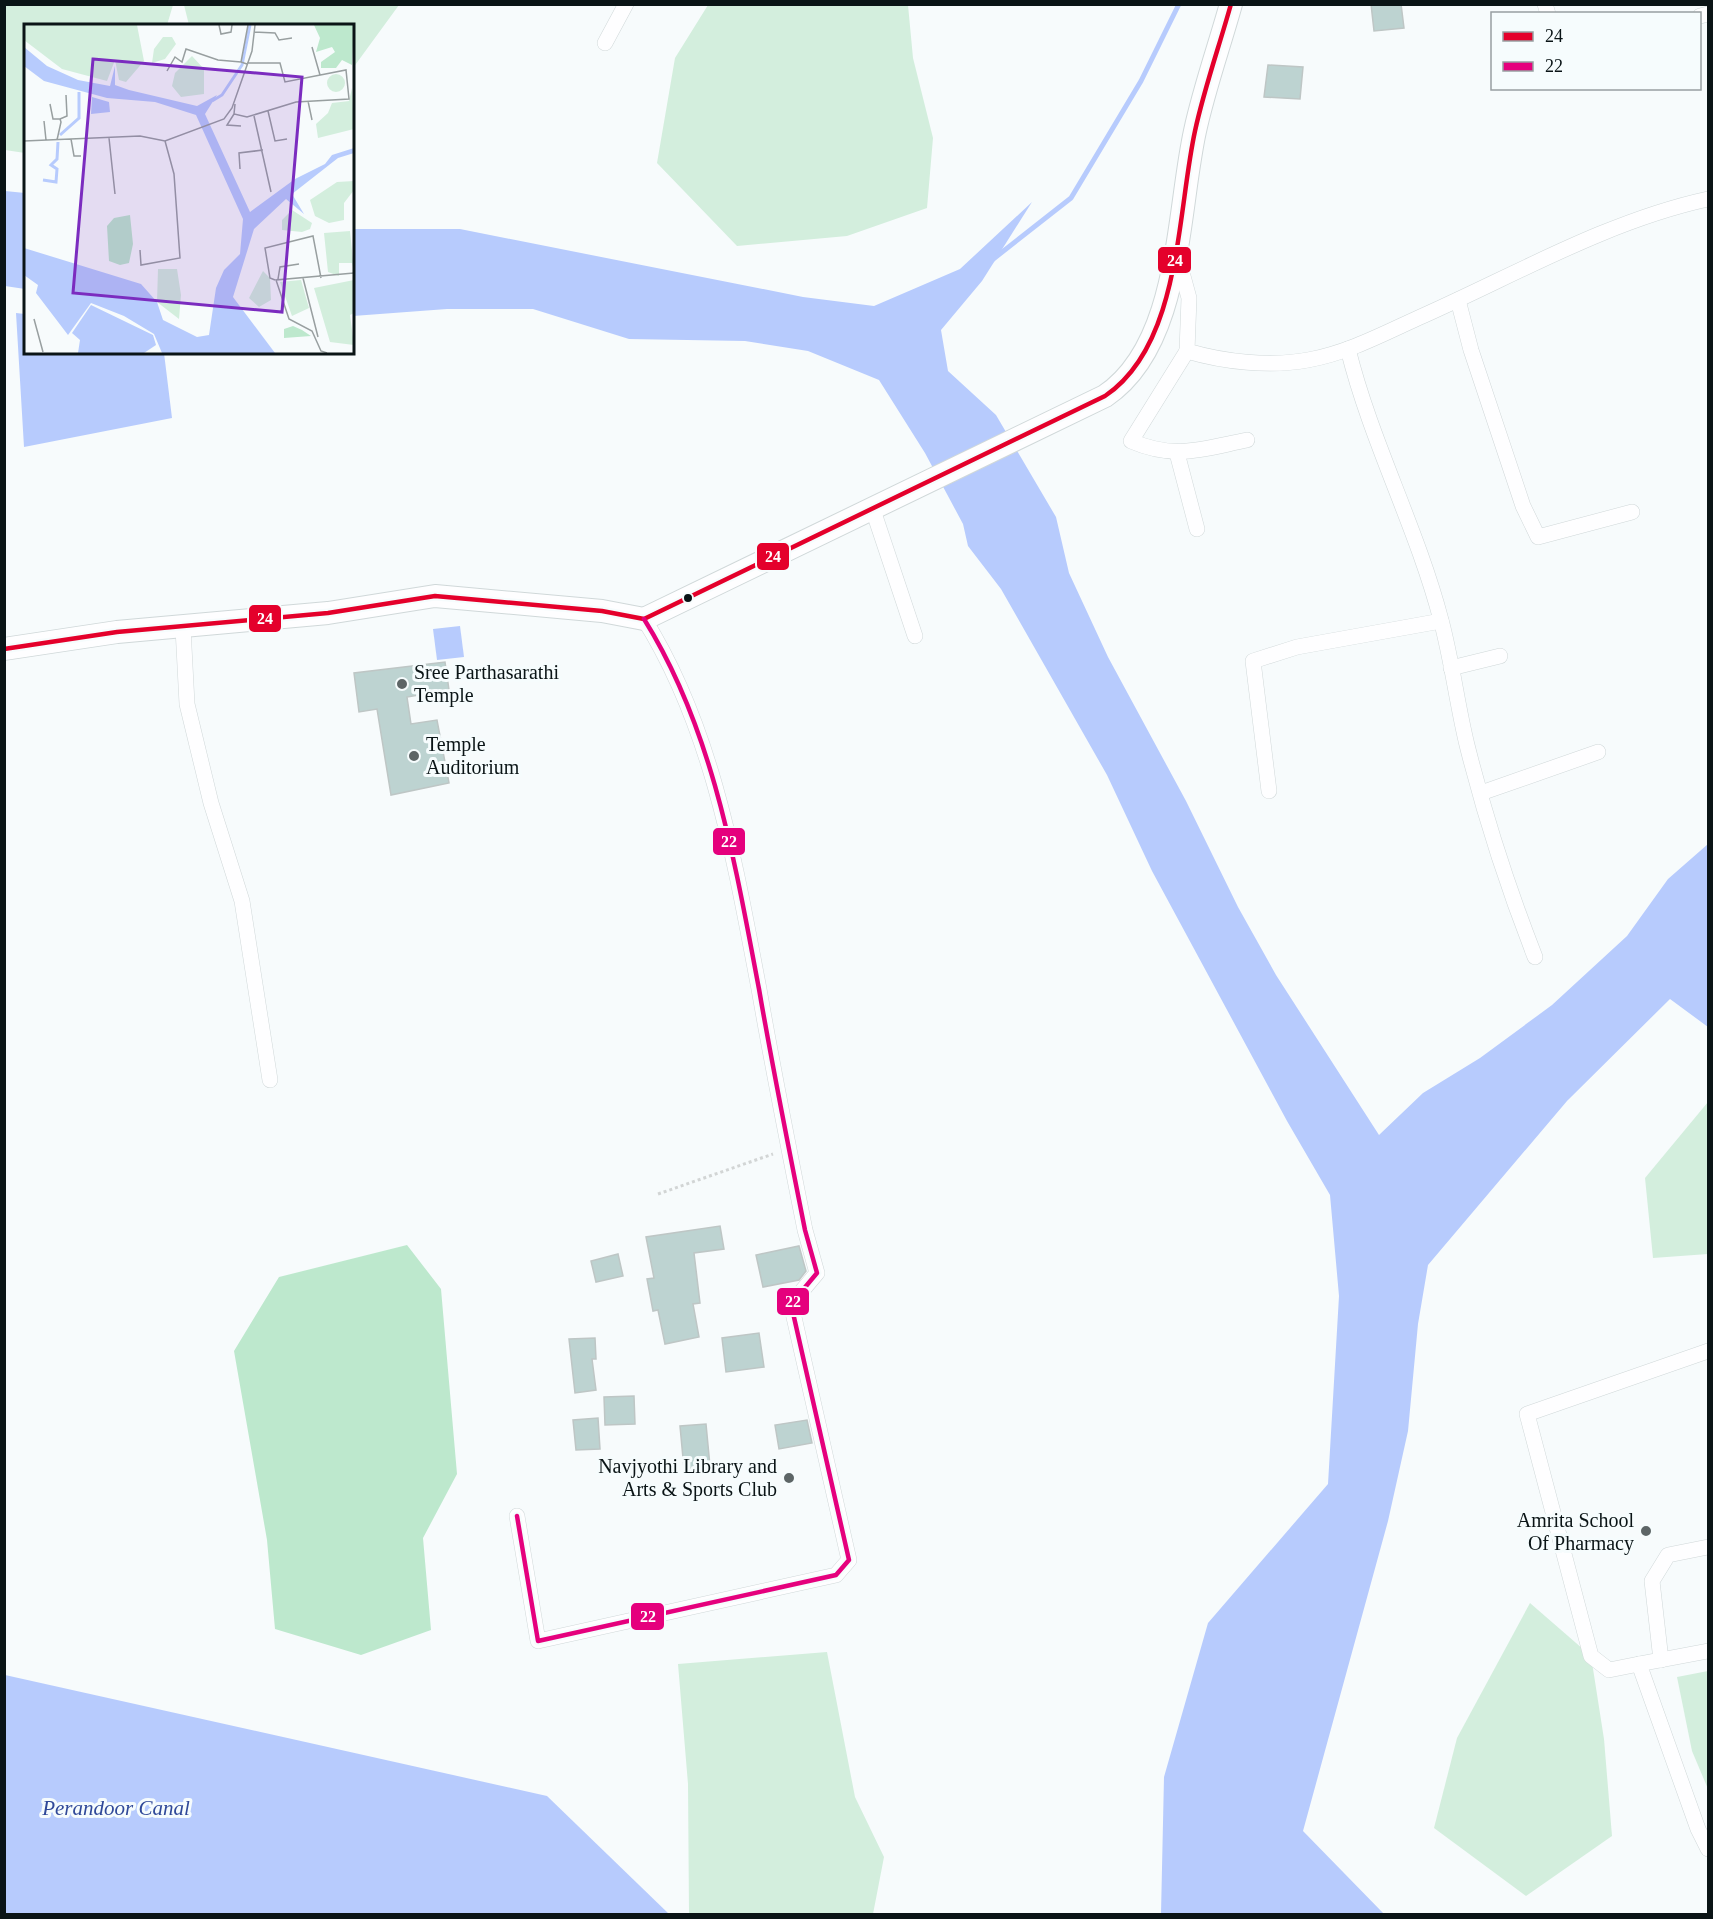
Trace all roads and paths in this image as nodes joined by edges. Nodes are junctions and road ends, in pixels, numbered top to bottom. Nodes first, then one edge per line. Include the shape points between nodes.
1 (626, 4) edge
2 (1231, 4) edge
3 (605, 43) dead end
4 (1708, 199) edge
5 (1175, 250) junction
6 (1458, 300) junction
7 (1348, 349) junction
8 (1187, 351) junction
9 (1246, 440) dead end
10 (1177, 453) junction
11 (873, 510) junction
12 (1632, 512) dead end
13 (1197, 529) dead end
14 (644, 619) junction
15 (1441, 621) junction
16 (183, 628) junction
17 (915, 636) dead end
18 (4, 649) edge
19 (1500, 656) dead end
20 (1451, 668) junction
21 (1598, 753) dead end
22 (1269, 791) dead end
23 (1481, 793) junction
24 (1535, 957) dead end
25 (270, 1080) dead end
26 (789, 1148) junction
27 (658, 1194) dead end
28 (1708, 1351) edge
29 (517, 1516) dead end
30 (1708, 1547) edge
31 (1708, 1651) edge
32 (1661, 1660) junction
33 (1639, 1664) junction
34 (1708, 1849) edge

1 - 3 street
2 - 5 main road via 1195,131
4 - 6 street via 1675,207 1573,247
5 - 8 street via 1189,298
5 - 11 main road via 1156,327 1147,348 1119,386
6 - 7 street
6 - 12 street via 1523,506 1538,537
7 - 8 street via 1309,360 1277,362 1224,360
7 - 15 street
8 - 10 street via 1131,441
9 - 10 street
10 - 13 street
11 - 14 main road
11 - 17 street
14 - 16 main road via 602,611 435,596 328,613
14 - 26 street via 692,713 722,810
15 - 20 street
15 - 22 street via 1298,647 1253,661
16 - 18 main road via 117,632
16 - 25 street via 187,704 211,803 242,901
19 - 20 street
20 - 23 street
21 - 23 street
23 - 24 street via 1507,885
26 - 27 path
26 - 29 street via 817,1273 791,1304 849,1560 836,1575 538,1641
28 - 33 street via 1527,1414 1590,1656 1609,1670
30 - 32 street via 1668,1556 1652,1581
31 - 32 street
32 - 33 street
33 - 34 street

